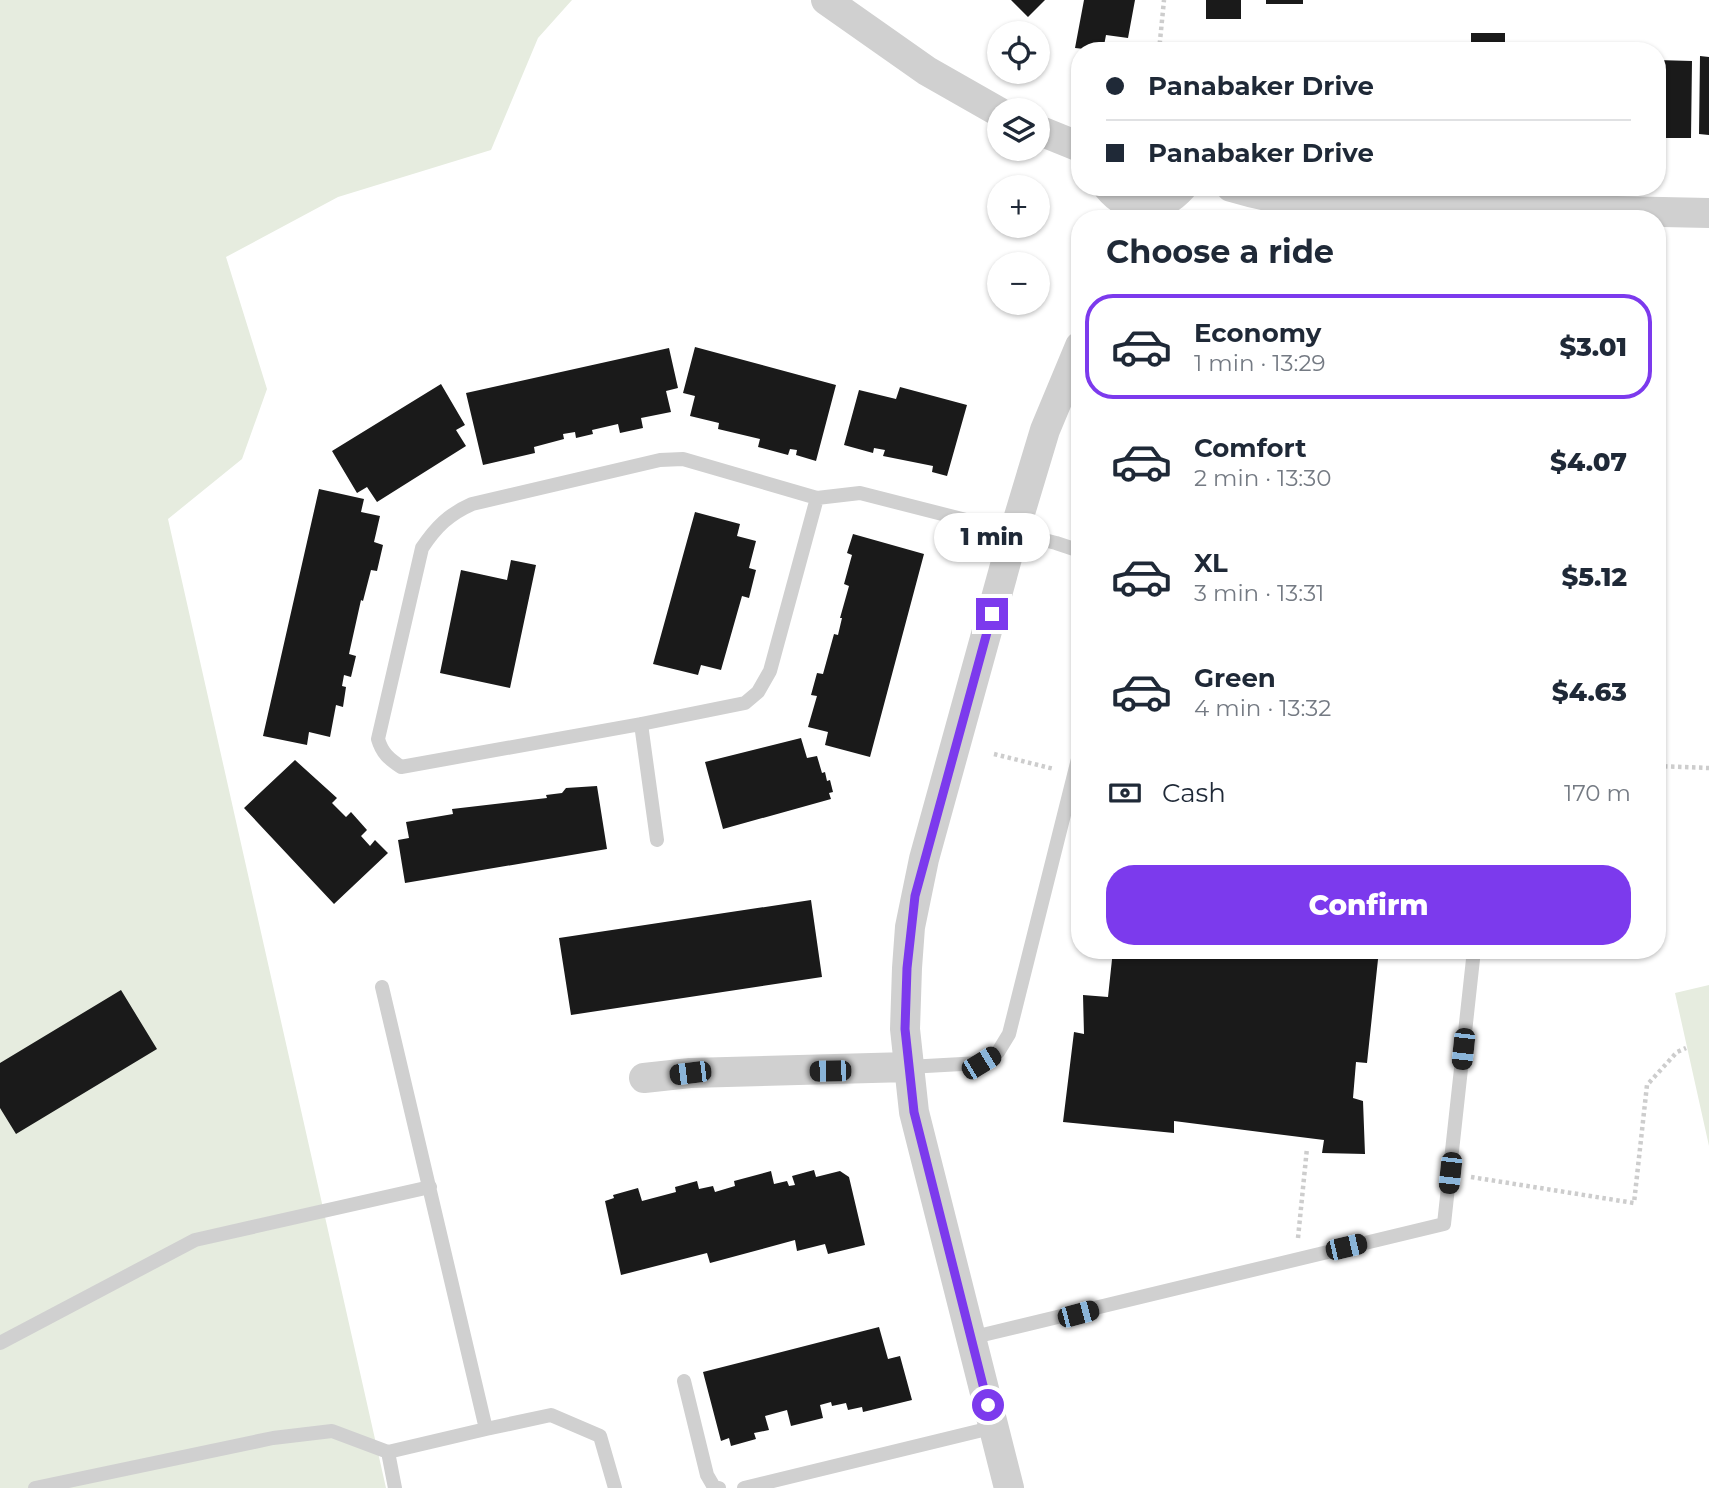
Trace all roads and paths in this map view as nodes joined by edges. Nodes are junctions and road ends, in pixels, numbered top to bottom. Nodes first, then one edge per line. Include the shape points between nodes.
1 (826, 0) edge
2 (1164, 0) edge
3 (1160, 42) edge
4 (987, 105) edge
5 (1050, 135) edge
6 (1071, 143) edge
7 (1117, 196) edge
8 (1175, 196) edge
9 (1265, 196) edge
10 (1128, 210) edge
11 (1137, 210) edge
12 (1405, 210) edge
13 (1709, 213) edge
14 (1666, 214) edge
15 (1071, 368) edge
16 (817, 498) junction
17 (1014, 533) junction
18 (1071, 549) edge
19 (640, 724) junction
20 (994, 754) dead end
21 (1666, 766) edge
22 (1709, 768) edge
23 (1056, 769) dead end
24 (1071, 787) edge
25 (657, 840) dead end
26 (1473, 959) edge
27 (383, 987) dead end
28 (1686, 1048) dead end
29 (908, 1067) junction
30 (644, 1078) dead end
31 (1307, 1148) dead end
32 (1450, 1173) junction
33 (430, 1187) junction
34 (1296, 1259) junction
35 (970, 1338) junction
36 (0, 1343) edge
37 (684, 1381) dead end
38 (995, 1427) junction
39 (486, 1429) junction
40 (388, 1452) junction
41 (35, 1488) edge
42 (395, 1488) edge
43 (615, 1488) edge
44 (719, 1488) edge
45 (744, 1488) edge
46 (1009, 1488) edge

1 - 4 street via 927,72
2 - 3 path
5 - 6 street
7 - 10 street
8 - 11 street
9 - 12 street via 1328,206
13 - 14 street
15 - 17 street via 1045,430
16 - 17 lane via 860,493
16 - 19 lane via 770,670 758,692 735,706
16 - 19 lane via 683,459 660,460 472,504 434,530 417,563 378,739 390,760 401,766
17 - 18 lane
17 - 29 street via 915,896 907,968
19 - 25 lane
20 - 23 path
21 - 22 path
24 - 29 lane via 1009,1034 998,1052 981,1063
26 - 32 lane
27 - 33 lane
28 - 32 path via 1647,1085 1634,1203
29 - 30 street
29 - 35 street via 914,1112
31 - 34 path
32 - 34 lane via 1444,1224
33 - 36 lane via 195,1240
33 - 39 lane
34 - 35 lane
35 - 38 street
37 - 44 lane via 706,1475
38 - 45 lane
38 - 46 street
39 - 40 lane
39 - 43 lane via 551,1415 600,1436
40 - 41 lane via 332,1431 273,1438
40 - 42 lane

